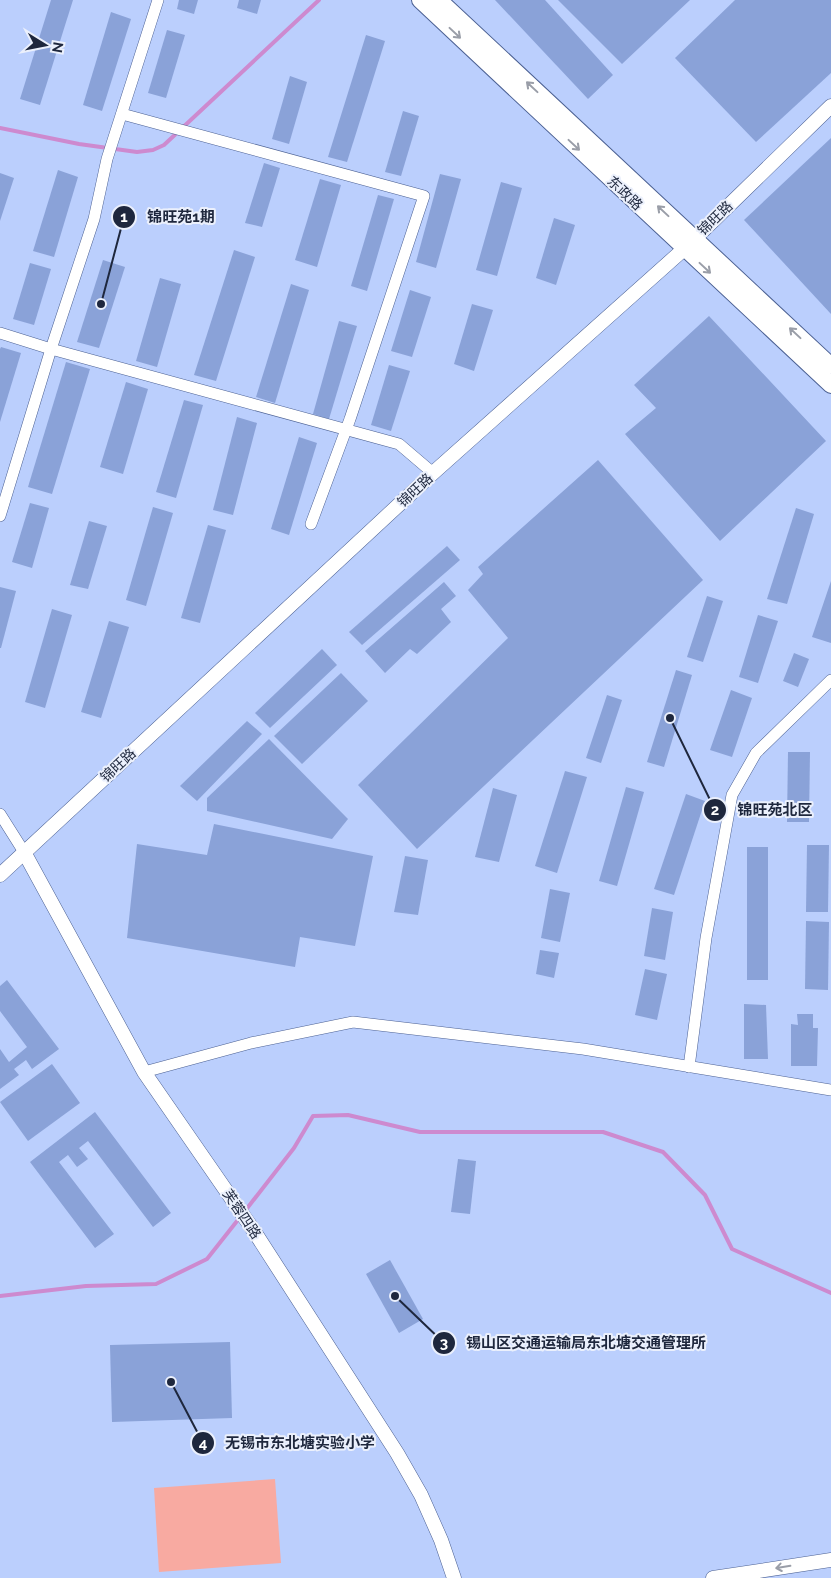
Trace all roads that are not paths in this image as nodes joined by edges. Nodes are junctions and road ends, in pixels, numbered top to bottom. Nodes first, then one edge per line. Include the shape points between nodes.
1 (158, 0) edge
2 (420, 0) edge
3 (439, 0) edge
4 (831, 106) edge
5 (122, 114) junction
6 (689, 244) junction
7 (0, 333) edge
8 (51, 349) junction
9 (831, 366) edge
10 (831, 385) edge
11 (346, 430) junction
12 (433, 473) junction
13 (0, 516) edge
14 (311, 524) dead end
15 (831, 680) edge
16 (0, 814) edge
17 (24, 852) junction
18 (0, 875) edge
19 (689, 1067) junction
20 (144, 1072) junction
21 (831, 1090) edge
22 (831, 1560) edge
23 (454, 1578) edge
24 (713, 1578) edge

1 - 5 street
2 -> 6 main road, 东政路
6 -> 3 main road, 东政路
4 - 6 street, 锦旺路
5 - 8 street via 107,159 94,219
5 - 11 street via 424,196
9 -> 6 main road, 东政路
6 -> 10 main road, 东政路
6 - 12 street, 锦旺路
7 - 8 street
8 - 11 street
8 - 13 street
11 - 12 street via 399,444
11 - 14 street
12 - 17 street, 锦旺路
15 - 19 street via 756,753 732,795 706,938
16 - 17 street
17 - 18 street, 锦旺路
17 - 20 street, 芙蓉四路
19 - 20 street via 583,1049 353,1022 250,1043
19 - 21 street
20 - 23 street, 芙蓉四路 via 254,1231 396,1453 441,1540
22 -> 24 street

